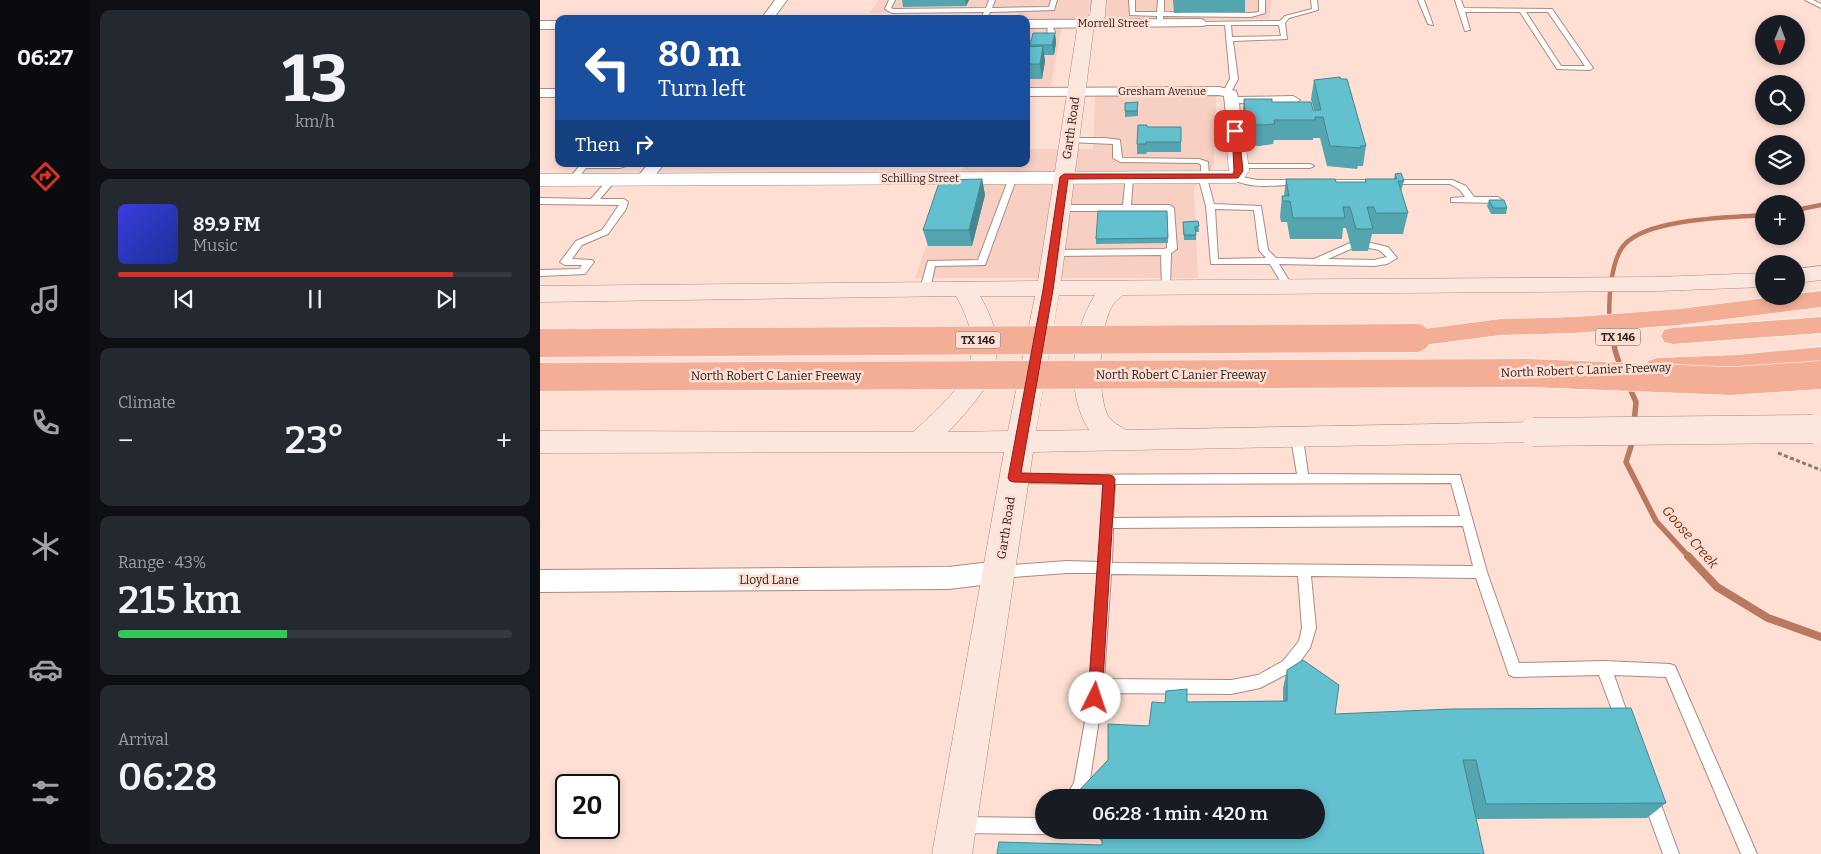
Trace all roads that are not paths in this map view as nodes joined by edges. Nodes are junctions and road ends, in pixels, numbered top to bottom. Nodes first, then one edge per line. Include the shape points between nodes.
1 (781, 0) edge
2 (892, 0) edge
3 (992, 0) edge
4 (1022, 0) edge
5 (1054, 0) edge
6 (1099, 0) edge
7 (1132, 0) edge
8 (1161, 0) edge
9 (1262, 0) edge
10 (1314, 0) edge
11 (1421, 0) edge
12 (1458, 0) edge
13 (1808, 0) edge
14 (1821, 6) edge
15 (988, 10) junction
16 (1019, 10) junction
17 (1463, 10) junction
18 (1522, 10) junction
19 (770, 15) edge
20 (986, 15) edge
21 (1083, 16) junction
22 (1160, 19) junction
23 (1200, 23) joint
24 (1228, 23) junction
25 (1282, 23) junction
26 (1051, 24) junction
27 (1431, 24) dead end
28 (540, 26) edge
29 (555, 26) edge
30 (1030, 27) edge
31 (1467, 30) dead end
32 (1229, 39) junction
33 (1030, 43) edge
34 (1030, 92) edge
35 (1076, 92) junction
36 (540, 93) edge
37 (555, 93) edge
38 (1293, 100) edge
39 (1231, 102) junction
40 (1069, 140) junction
41 (1310, 166) dead end
42 (583, 167) edge
43 (654, 167) edge
44 (1237, 171) junction
45 (1204, 176) junction
46 (1013, 177) junction
47 (1064, 177) junction
48 (1129, 177) junction
49 (540, 180) edge
50 (572, 180) junction
51 (612, 180) junction
52 (643, 180) junction
53 (1454, 200) dead end
54 (1471, 200) junction
55 (1498, 200) edge
56 (540, 201) edge
57 (594, 201) junction
58 (1210, 206) junction
59 (1059, 208) junction
60 (1127, 208) junction
61 (1367, 245) edge
62 (1350, 246) dead end
63 (1166, 252) junction
64 (1053, 253) junction
65 (1273, 261) junction
66 (1313, 262) junction
67 (540, 272) edge
68 (1821, 273) edge
69 (1805, 275) edge
70 (1755, 280) edge
71 (1167, 287) junction
72 (1288, 287) junction
73 (1118, 288) junction
74 (925, 289) junction
75 (964, 289) junction
76 (1048, 290) junction
77 (540, 294) edge
78 (1821, 299) edge
79 (1821, 324) edge
80 (1416, 338) junction
81 (540, 343) edge
82 (1821, 356) edge
83 (1529, 373) junction
84 (1821, 375) edge
85 (540, 377) edge
86 (1817, 429) edge
87 (1297, 438) junction
88 (1122, 440) junction
89 (921, 441) junction
90 (1021, 441) junction
91 (540, 442) edge
92 (1303, 477) junction
93 (1014, 478) junction
94 (1109, 479) junction
95 (1468, 521) junction
96 (1107, 523) junction
97 (1105, 568) junction
98 (1304, 569) junction
99 (998, 572) junction
100 (1481, 572) junction
101 (540, 581) edge
102 (1604, 668) junction
103 (1096, 686) junction
104 (1627, 733) edge
105 (1644, 780) edge
106 (1079, 789) edge
107 (1035, 827) edge
108 (954, 840) edge
109 (1671, 854) edge
110 (1750, 854) edge

1 - 19 street
2 - 15 lane via 888,7 892,11
3 - 15 lane
4 - 16 lane
5 - 16 lane via 1052,9
6 - 21 main road, Garth Road via 1097,16
7 - 22 lane via 1132,14
8 - 22 lane
9 - 22 lane via 1264,10 1258,14
10 - 25 lane via 1315,10 1287,17
11 - 27 lane
12 - 17 lane
13 - 14 lane
15 - 16 lane
15 - 20 lane
17 - 18 lane
17 - 31 lane via 1462,20
18 - 18 lane via 1550,10 1590,68 1559,68
21 - 22 street, Morrell Street
21 - 26 street, Morrell Street
21 - 35 main road, Garth Road
22 - 23 street, Morrell Street
23 - 24 lane
24 - 25 lane
24 - 32 lane
25 - 32 lane via 1285,38
26 - 30 street, Morrell Street
26 - 33 lane via 1050,39
28 - 29 street
32 - 39 lane via 1234,79
34 - 35 street, Gresham Avenue
35 - 39 street, Gresham Avenue
35 - 40 main road, Garth Road
36 - 37 street
38 - 39 street, Gresham Avenue
39 - 44 street
40 - 45 lane via 1117,142 1117,158 1120,160 1199,161 1205,164
40 - 47 main road, Garth Road
41 - 44 lane
42 - 50 lane
43 - 52 street
44 - 45 street, Schilling Street
44 - 54 lane via 1241,181 1250,182 1452,182 1463,188
45 - 48 street, Schilling Street
45 - 58 lane
46 - 47 street, Schilling Street
46 - 52 street, Schilling Street
46 - 74 lane via 982,262 931,263
47 - 48 street, Schilling Street
47 - 59 main road, Garth Road
48 - 60 lane
49 - 50 street, Schilling Street
50 - 51 street, Schilling Street
51 - 52 street, Schilling Street
51 - 57 lane
53 - 54 lane
54 - 55 lane
56 - 57 lane
57 - 67 lane via 624,202 605,232 579,243 565,262 589,262 582,272
58 - 65 lane via 1258,208 1264,250
58 - 65 lane via 1214,262
59 - 60 lane
59 - 64 main road, Garth Road
60 - 63 lane via 1170,208 1172,249
61 - 66 lane via 1382,247 1392,258 1379,262
62 - 66 lane
63 - 64 lane
63 - 71 lane
64 - 76 main road, Garth Road
65 - 66 lane
65 - 72 lane
68 - 69 main road
70 - 72 main road
71 - 72 main road
71 - 73 main road
73 - 76 main road
73 - 88 main road via 1104,299 1096,318 1089,346 1088,385 1098,422 1108,433
74 - 75 main road
74 - 77 main road
75 - 76 main road
75 - 89 main road via 976,306 982,325 986,345 982,367 962,402
76 - 90 main road, Garth Road
78 - 80 highway via 1680,317 1575,325 1501,326
79 - 80 highway, TX 146 via 1668,336 1536,340
80 - 81 highway, TX 146, bridge
82 - 83 highway, North Robert C Lanier Freeway, bridge via 1736,364
83 - 84 highway, bridge via 1731,380
83 - 85 highway, North Robert C Lanier Freeway, bridge
86 - 87 main road, bridge
87 - 88 main road
87 - 92 lane
88 - 90 main road
89 - 90 main road
89 - 91 main road
90 - 93 main road, Garth Road
92 - 94 lane
92 - 95 lane via 1456,478
93 - 94 lane
93 - 99 main road, Garth Road
94 - 96 lane
95 - 96 lane
95 - 100 lane
96 - 97 lane
97 - 98 lane
97 - 99 lane
97 - 103 lane
98 - 100 lane
98 - 103 lane via 1309,628 1305,644 1288,666 1260,681 1231,687
99 - 101 street, Lloyd Lane via 949,578
99 - 108 main road, Garth Road
100 - 102 lane via 1514,670
102 - 104 lane
102 - 110 lane via 1670,672
103 - 106 lane
105 - 109 lane
107 - 108 lane

